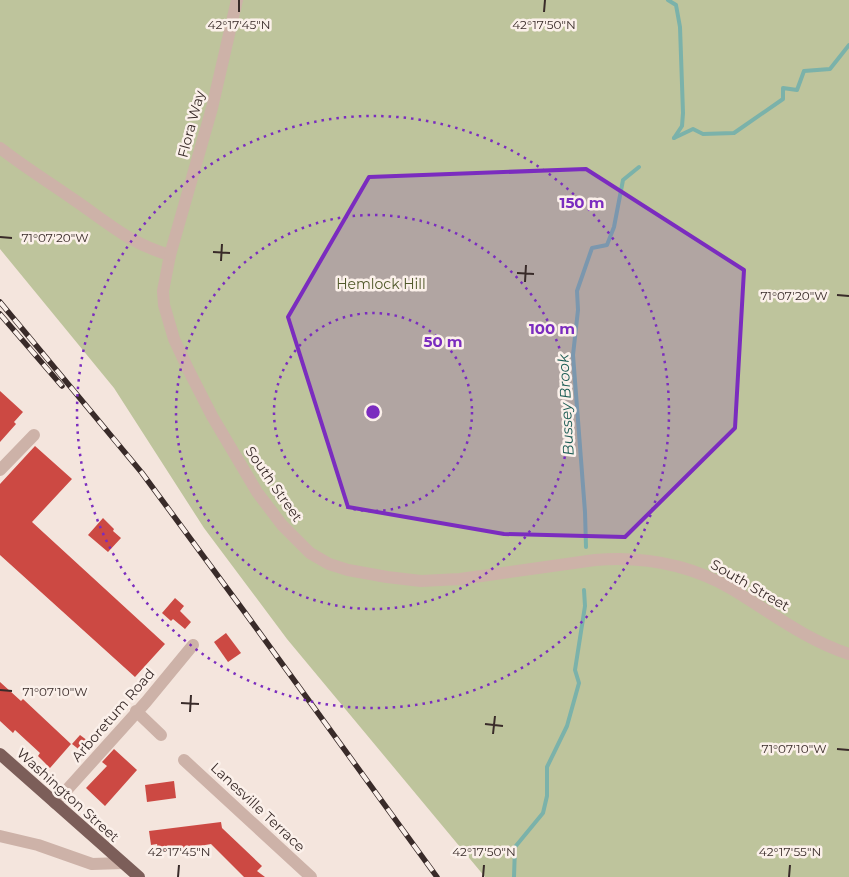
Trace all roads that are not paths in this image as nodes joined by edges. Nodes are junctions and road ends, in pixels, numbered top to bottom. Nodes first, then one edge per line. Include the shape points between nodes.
1 (237, 0) edge
2 (0, 148) edge
3 (170, 255) junction
4 (34, 435) dead end
5 (0, 470) edge
6 (193, 645) dead end
7 (849, 654) edge
8 (136, 711) junction
9 (161, 734) dead end
10 (0, 754) edge
11 (184, 760) dead end
12 (54, 803) junction
13 (0, 836) edge
14 (122, 863) junction
15 (139, 877) edge
16 (311, 877) edge

1 - 3 street, Flora Way via 214,99
2 - 3 street via 116,231
3 - 7 street, South Street via 162,290 164,305 174,340 188,370 257,492 295,539 319,558 358,572 431,581 609,559 642,559 670,564 732,589 809,637
4 - 5 street
6 - 8 street, Arboretum Road
8 - 9 street
8 - 12 street, Arboretum Road
10 - 12 main road, Washington Street
11 - 16 street, Lanesville Terrace
12 - 14 main road, Washington Street
13 - 14 street via 92,864
14 - 15 main road, Washington Street

